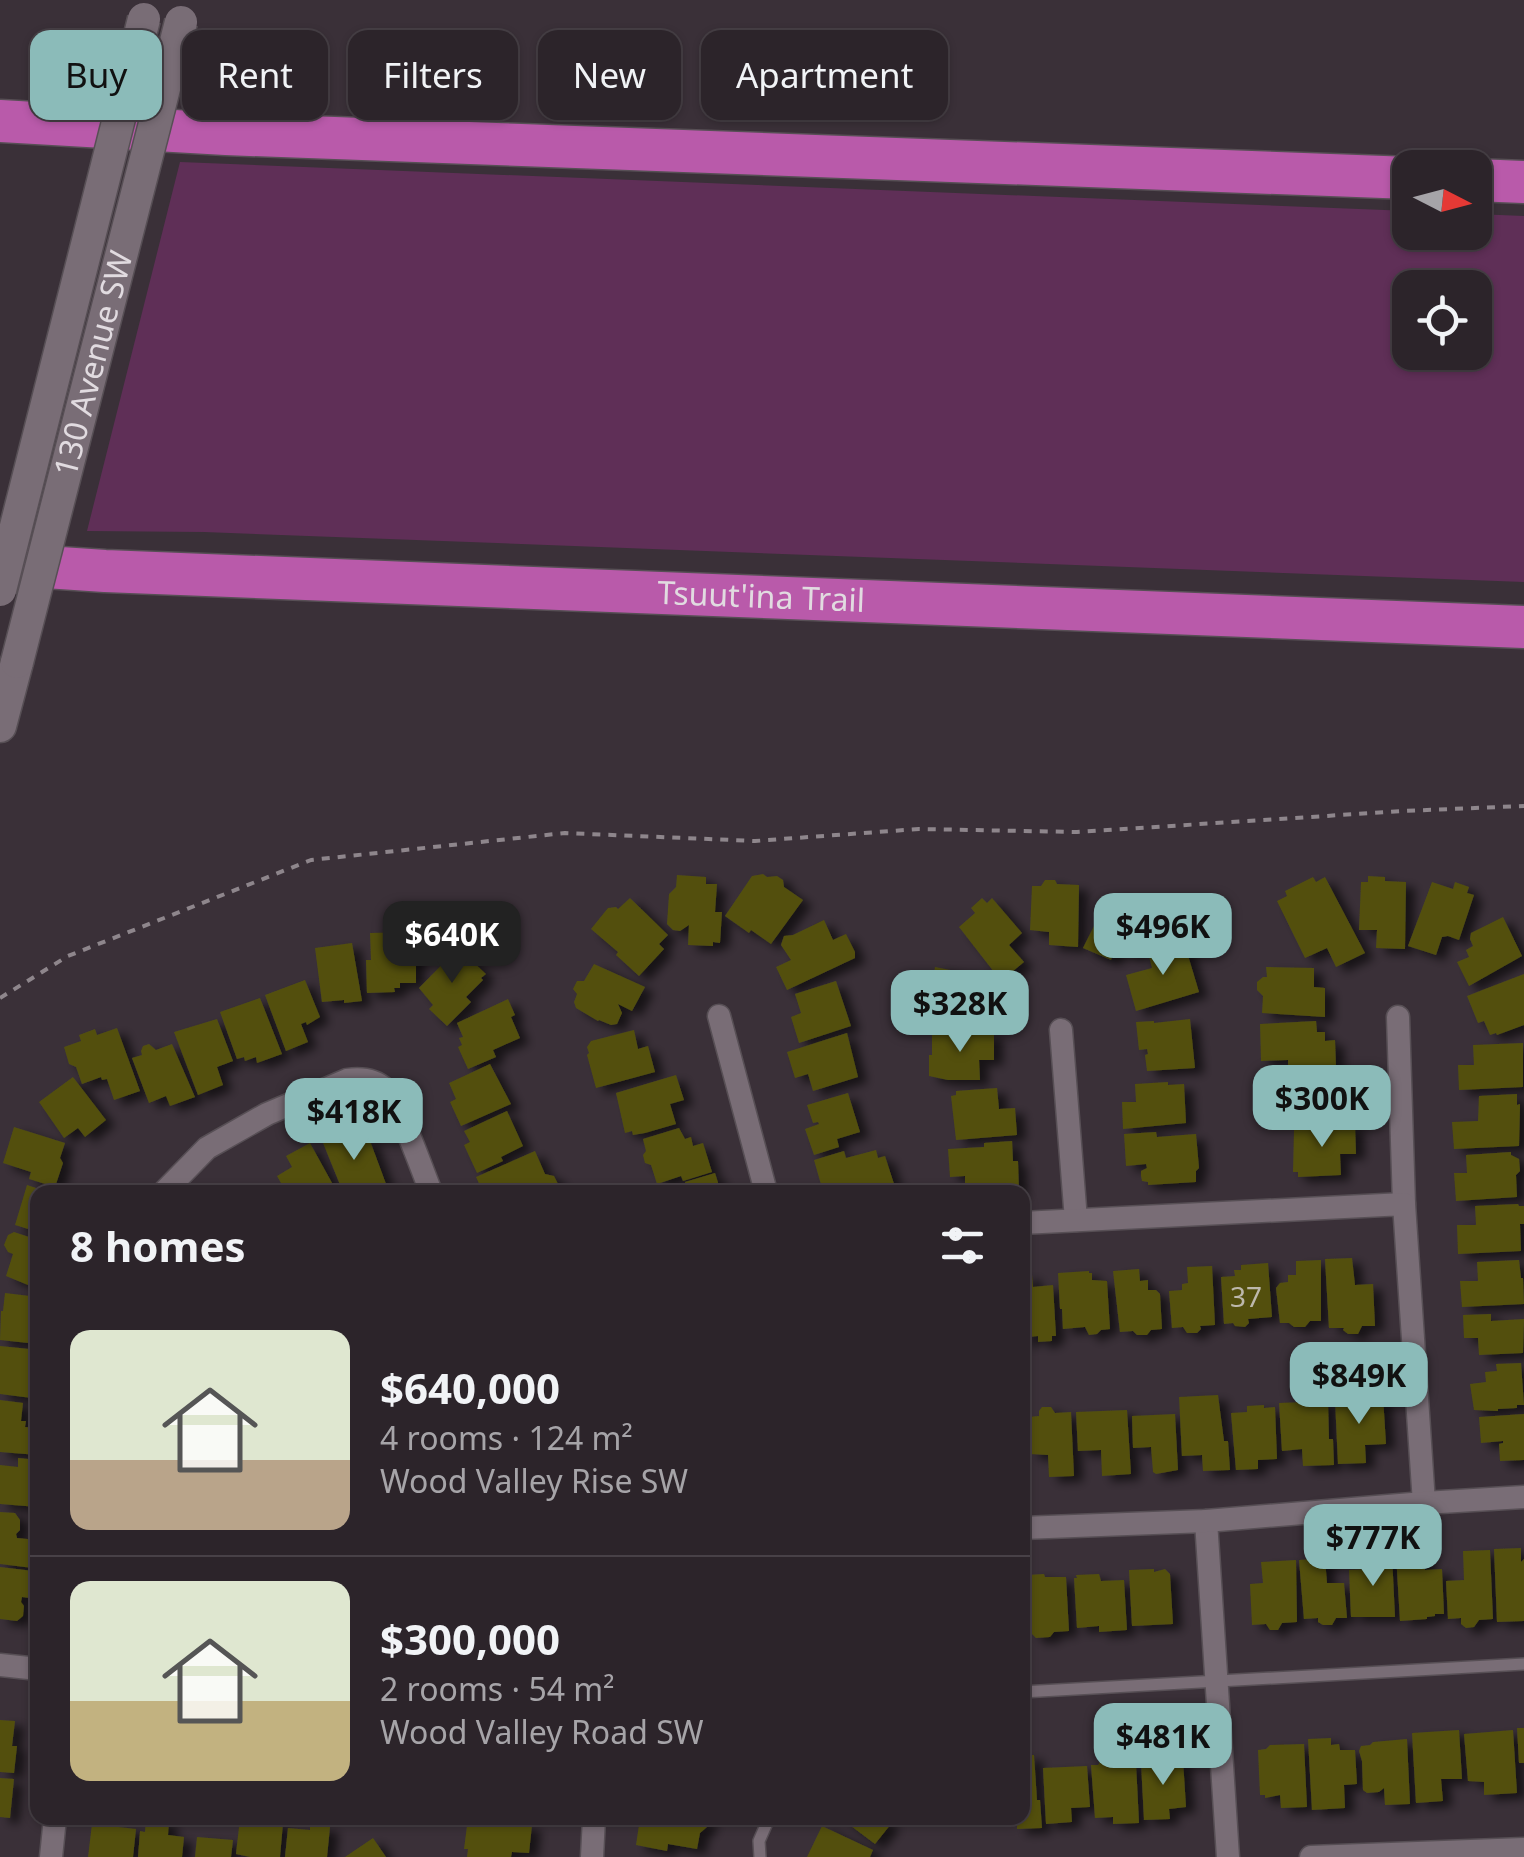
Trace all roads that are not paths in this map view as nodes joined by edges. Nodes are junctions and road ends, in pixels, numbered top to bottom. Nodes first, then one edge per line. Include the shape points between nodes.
1 (147, 9) edge
2 (184, 11) edge
3 (0, 122) edge
4 (1392, 177) edge
5 (1492, 181) edge
6 (1524, 182) edge
7 (0, 564) edge
8 (0, 590) edge
9 (1524, 627) edge
10 (0, 726) edge
11 (719, 1016) dead end
12 (1398, 1018) dead end
13 (1061, 1030) dead end
14 (171, 1185) edge
15 (427, 1185) edge
16 (764, 1185) edge
17 (1404, 1204) junction
18 (1076, 1220) junction
19 (1030, 1223) edge
20 (1524, 1497) edge
21 (1424, 1503) junction
22 (1206, 1522) junction
23 (1030, 1528) edge
24 (1524, 1664) edge
25 (0, 1665) edge
26 (30, 1667) edge
27 (1217, 1681) junction
28 (1030, 1692) edge
29 (55, 1825) edge
30 (594, 1825) edge
31 (766, 1825) edge
32 (1524, 1849) edge
33 (51, 1857) edge
34 (592, 1857) edge
35 (760, 1857) edge
36 (1228, 1857) edge
37 (1311, 1857) edge

1 - 8 main road, 130 Avenue SW, bridge
2 - 10 main road, 130 Avenue SW, bridge
3 - 4 highway
5 - 6 highway
7 - 9 highway, Tsuut'ina Trail
11 - 16 street
12 - 17 street
13 - 18 street
14 - 15 street via 207,1148 267,1114 357,1078 376,1083 393,1099
17 - 18 street
17 - 21 street
18 - 19 street
20 - 21 street
21 - 22 street
22 - 23 street
22 - 27 street
24 - 27 lane
25 - 26 street
27 - 28 lane
27 - 36 street
29 - 33 street
30 - 34 street
31 - 35 lane
32 - 37 street

